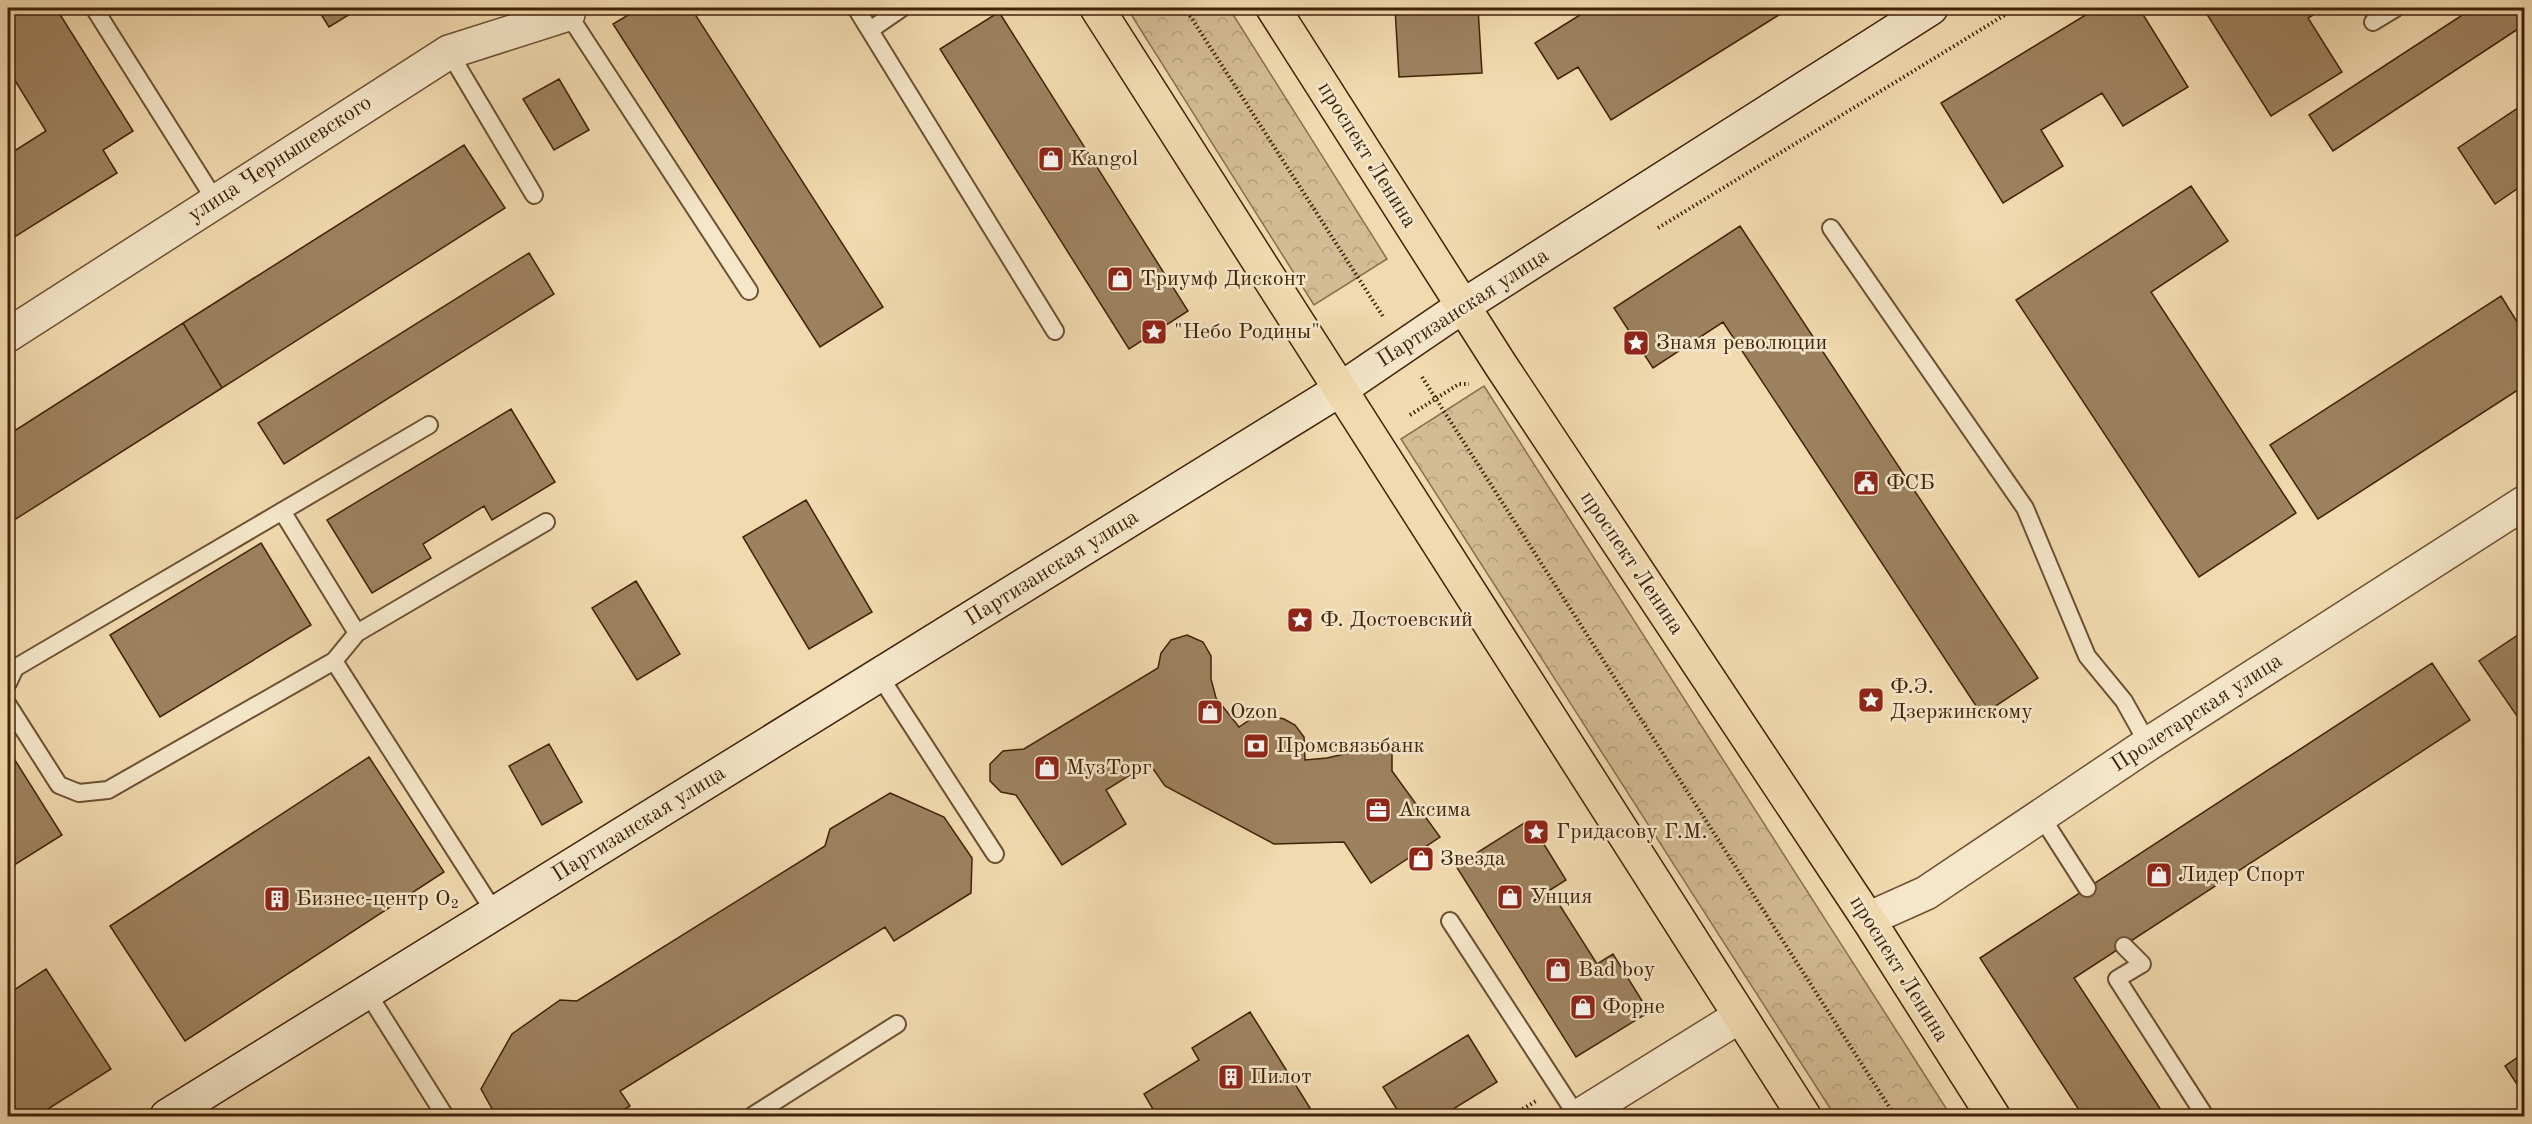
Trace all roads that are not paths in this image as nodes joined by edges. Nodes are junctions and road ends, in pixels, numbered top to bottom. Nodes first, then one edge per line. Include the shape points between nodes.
1 (94, 8) edge
2 (856, 8) edge
3 (902, 8) edge
4 (1097, 8) edge
5 (1273, 8) edge
6 (1931, 8) edge
7 (2396, 8) edge
8 (568, 14) joint
9 (2373, 22) dead end
10 (870, 30) junction
11 (448, 52) junction
12 (534, 195) dead end
13 (215, 200) junction
14 (1831, 228) dead end
15 (749, 291) dead end
16 (1463, 306) junction
17 (1055, 331) dead end
18 (8, 335) edge
19 (1341, 389) junction
20 (429, 425) dead end
21 (2524, 503) edge
22 (282, 511) junction
23 (546, 522) dead end
24 (357, 633) junction
25 (334, 661) junction
26 (879, 675) junction
27 (8, 683) edge
28 (8, 705) edge
29 (2148, 744) junction
30 (2042, 816) junction
31 (995, 854) dead end
32 (2087, 888) dead end
33 (495, 913) junction
34 (1868, 919) junction
35 (1450, 921) dead end
36 (2124, 946) dead end
37 (367, 992) junction
38 (1740, 1016) junction
39 (897, 1024) dead end
40 (167, 1116) edge
41 (445, 1116) edge
42 (752, 1116) edge
43 (1578, 1116) edge
44 (1804, 1116) edge
45 (1993, 1116) edge
46 (2205, 1116) edge

1 - 13 lane
2 - 10 lane
3 - 10 lane
4 - 19 main road
5 - 16 main road, проспект Ленина
6 - 16 main road, Партизанская улица
7 - 9 lane
8 - 11 main road, улица Чернышевского
8 - 15 lane
10 - 17 lane
11 - 12 lane
11 - 13 main road, улица Чернышевского
13 - 18 main road, улица Чернышевского
14 - 29 lane via 2025,508 2087,656 2124,701
16 - 19 main road, Партизанская улица
16 - 34 main road, проспект Ленина
19 - 26 main road, Партизанская улица
19 - 38 main road
20 - 22 lane
21 - 29 main road, Пролетарская улица
22 - 24 lane
22 - 27 lane via 15,668
23 - 24 lane
24 - 25 lane
25 - 28 lane via 108,790 80,793 59,785
25 - 33 lane
26 - 31 lane
26 - 33 main road, Партизанская улица
29 - 30 main road, Пролетарская улица
30 - 32 lane
30 - 34 main road, Пролетарская улица via 1926,893
33 - 37 main road, Партизанская улица
34 - 45 main road, проспект Ленина
35 - 43 lane
36 - 46 lane via 2142,964 2117,979
37 - 40 main road, Партизанская улица
37 - 41 lane
38 - 43 main road
38 - 44 main road
39 - 42 lane

